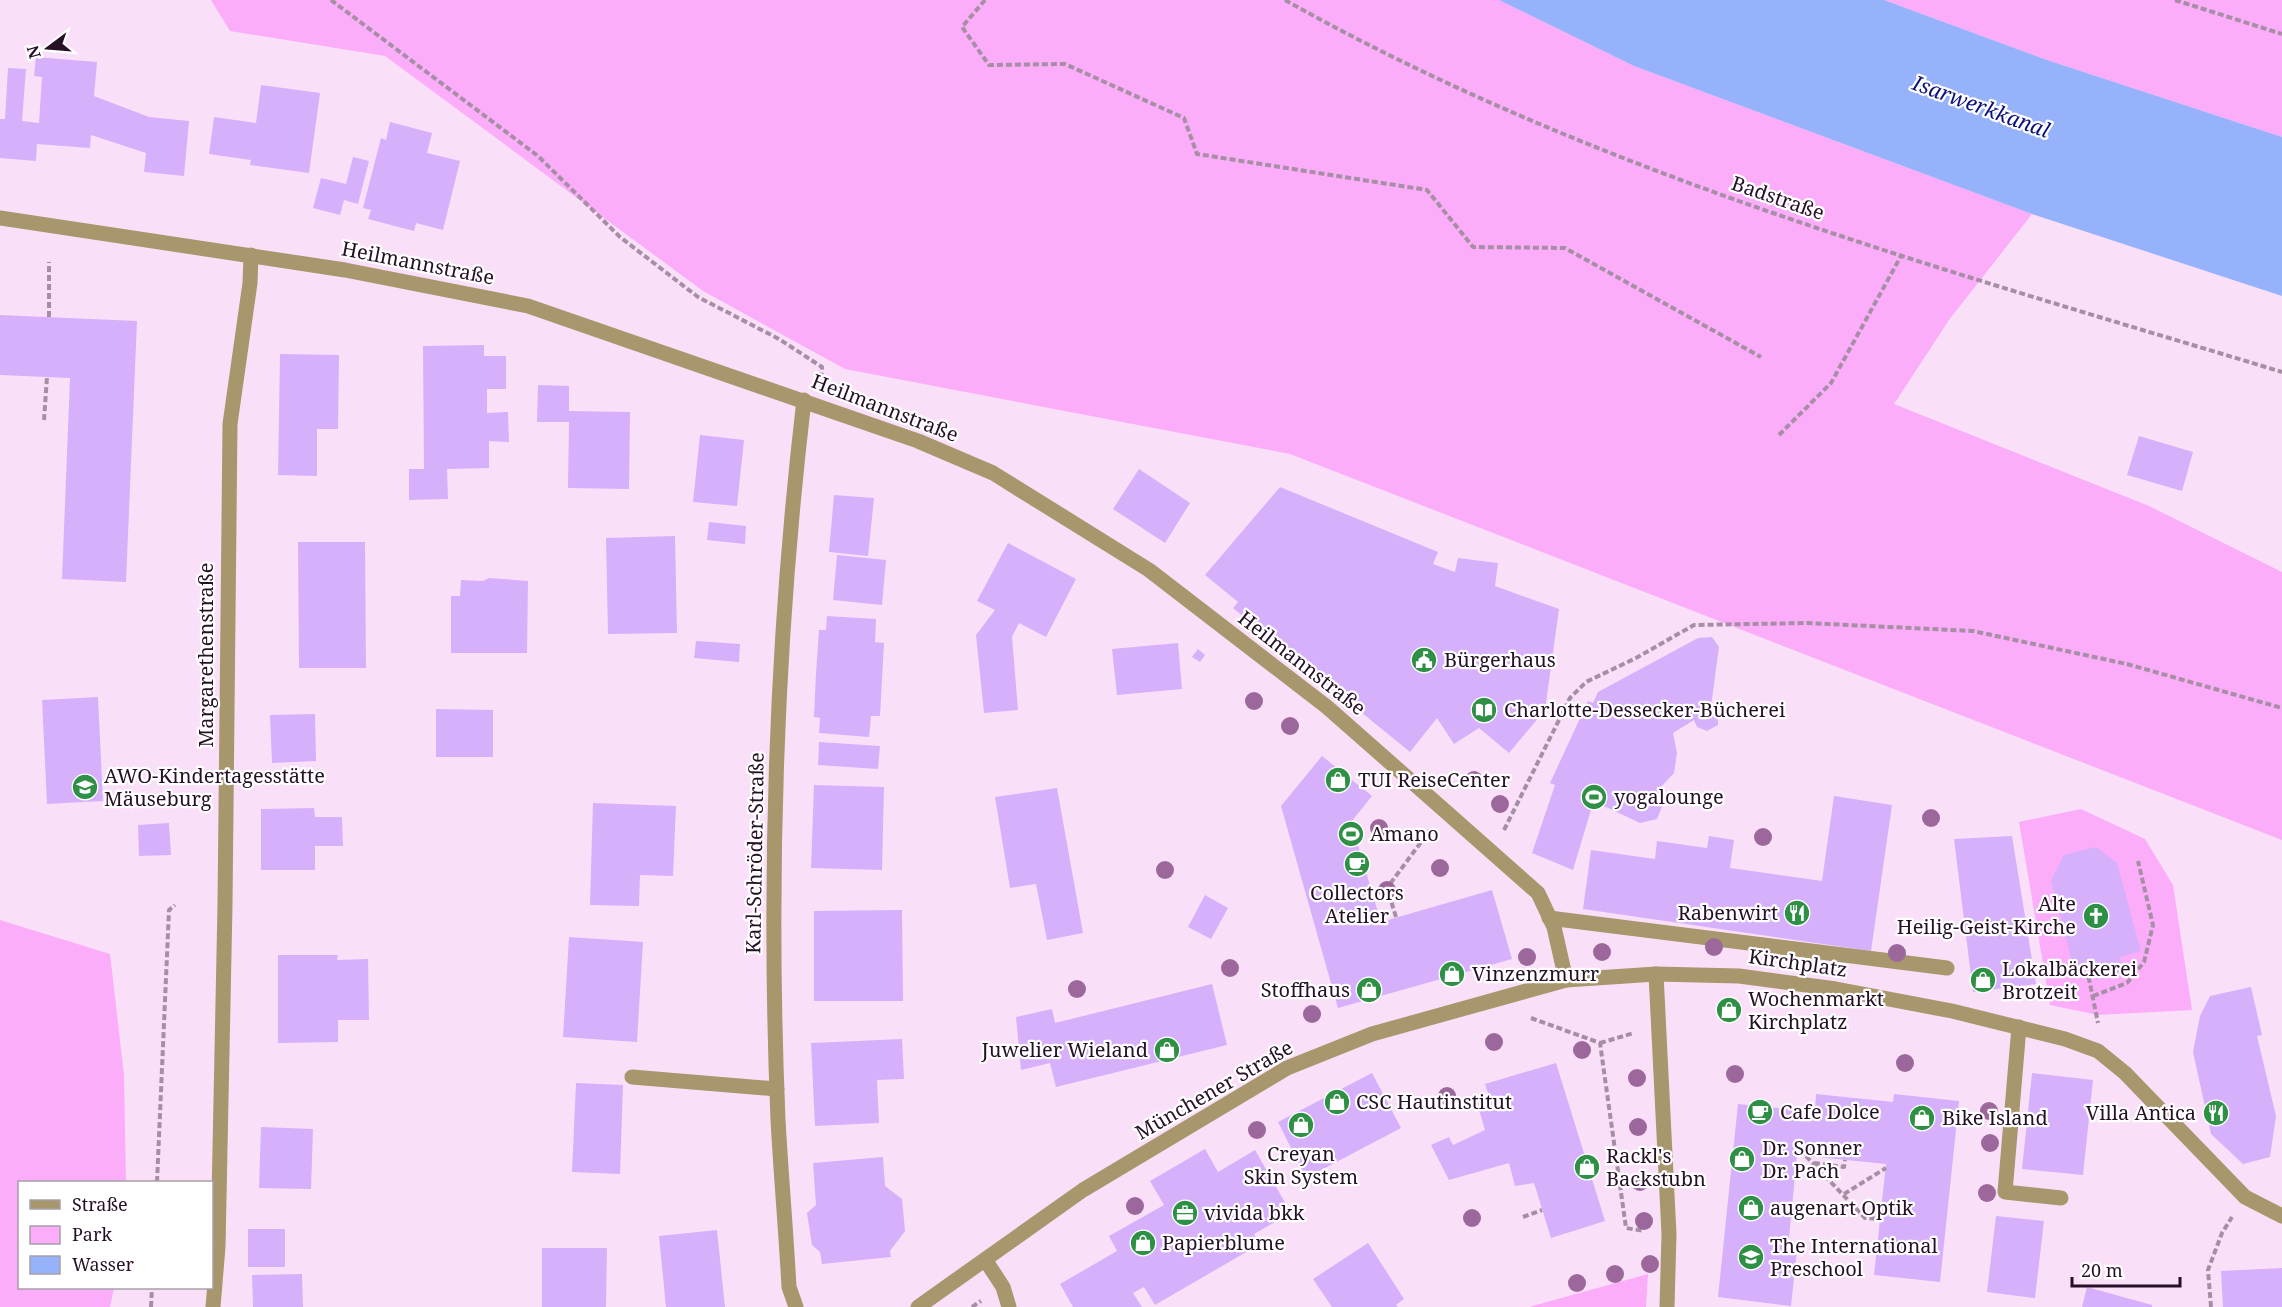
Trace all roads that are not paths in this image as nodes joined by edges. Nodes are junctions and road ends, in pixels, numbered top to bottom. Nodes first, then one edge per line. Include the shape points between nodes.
1 (0, 218) edge
2 (251, 255) junction
3 (804, 400) junction
4 (1549, 918) junction
5 (1947, 968) dead end
6 (1656, 974) junction
7 (1566, 980) junction
8 (2019, 1027) junction
9 (632, 1077) dead end
10 (777, 1089) junction
11 (2061, 1198) dead end
12 (2282, 1216) edge
13 (986, 1261) junction
14 (213, 1307) edge
15 (796, 1307) edge
16 (918, 1307) edge
17 (1009, 1307) edge
18 (1667, 1307) edge

1 - 2 street, Heilmannstraße
2 - 3 street, Heilmannstraße via 528,306
2 - 14 street, Margarethenstraße via 230,424 225,916 218,1246
3 - 4 street, Heilmannstraße via 993,473 1149,570 1327,707 1538,893
3 - 10 street, Karl-Schröder-Straße via 790,517 780,677 774,923
4 - 5 street
4 - 7 street, Heilmannstraße
6 - 7 street, Kirchplatz
6 - 8 street, Kirchplatz via 1739,976 1836,989
6 - 18 street via 1669,1234
7 - 13 street, Münchener Straße via 1372,1034 1287,1068 1083,1190
8 - 11 street via 2005,1192
8 - 12 street, Kirchplatz via 2098,1051 2125,1073 2246,1197
9 - 10 street
10 - 15 street, Karl-Schröder-Straße via 789,1287
13 - 16 street, Münchener Straße
13 - 17 street via 1003,1287

